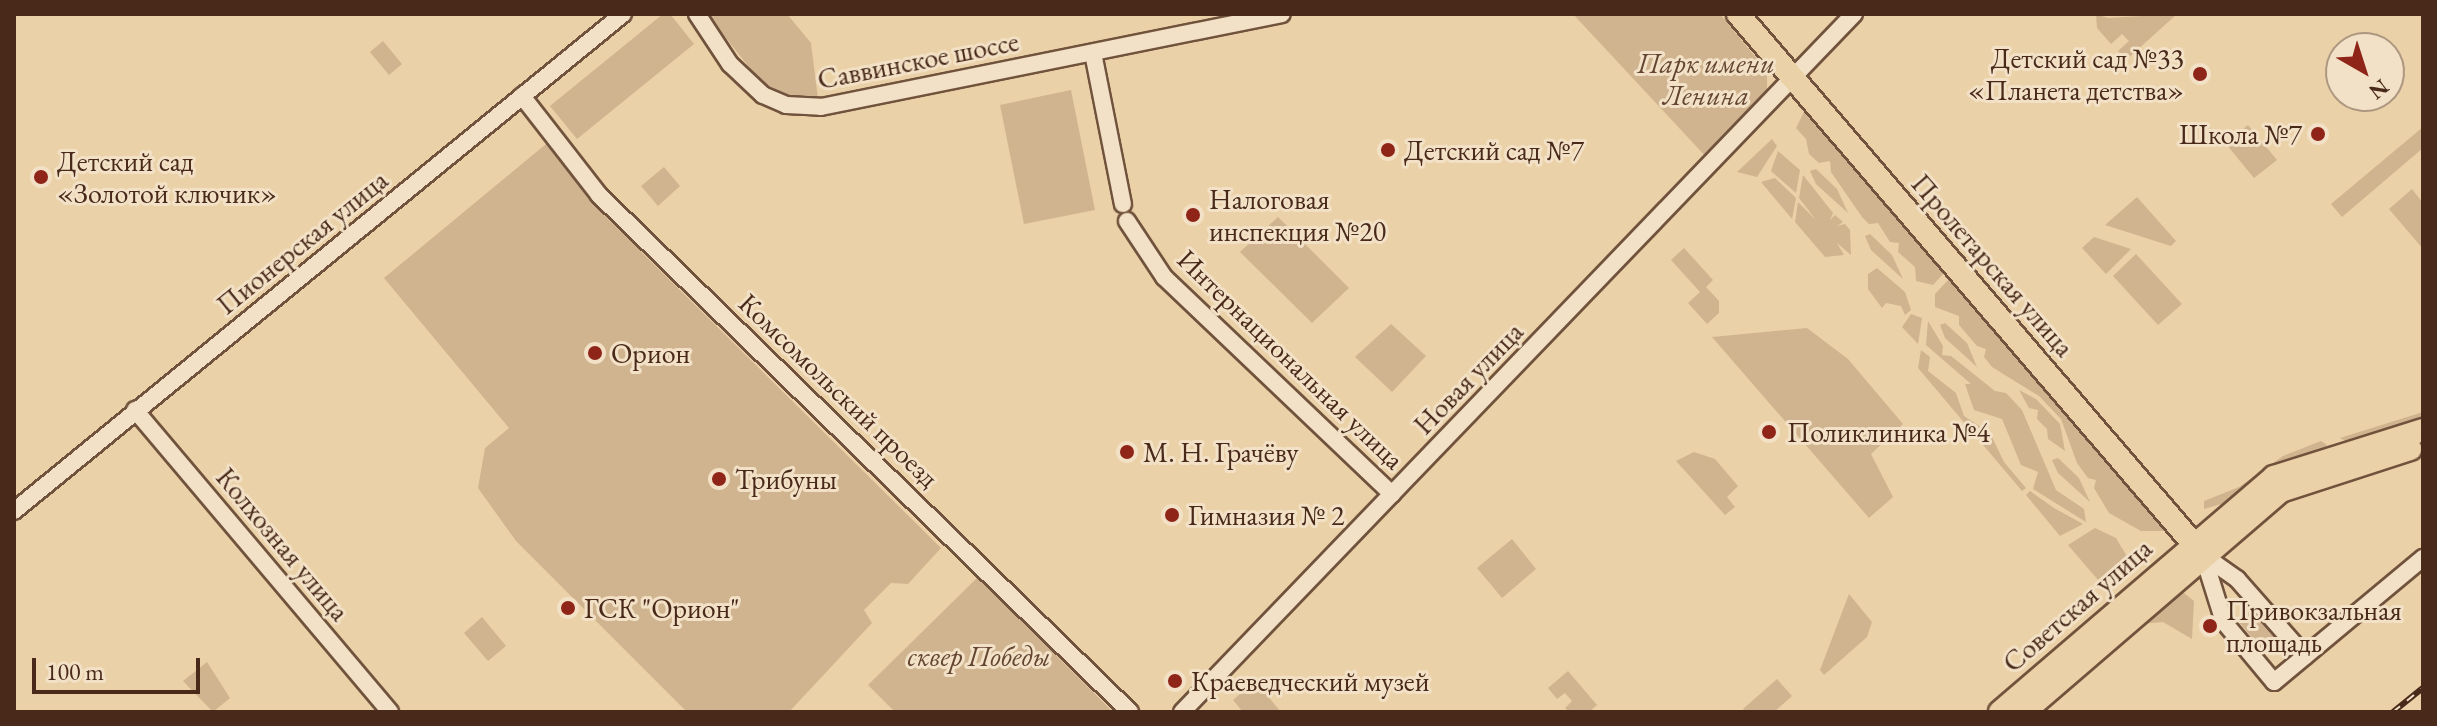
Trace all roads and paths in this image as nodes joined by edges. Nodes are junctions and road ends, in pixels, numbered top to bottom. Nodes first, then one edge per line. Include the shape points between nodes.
1 (623, 14) edge
2 (697, 14) edge
3 (1282, 14) edge
4 (1738, 14) edge
5 (1854, 14) edge
6 (1093, 53) junction
7 (1792, 79) junction
8 (522, 96) junction
9 (135, 410) junction
10 (2423, 430) edge
11 (2423, 445) edge
12 (1392, 494) junction
13 (14, 511) edge
14 (2198, 549) junction
15 (2423, 558) edge
16 (2237, 579) junction
17 (2216, 596) junction
18 (2305, 656) junction
19 (390, 712) edge
20 (1130, 712) edge
21 (1182, 712) edge
22 (2000, 712) edge
23 (2024, 712) edge

1 - 8 street, Пионерская улица
2 - 6 street, Саввинское шоссе via 722,53 754,87 774,101 802,107
3 - 6 street, Саввинское шоссе
4 - 7 main road, Пролетарская улица
5 - 7 street, Новая улица
6 - 12 street, Интернациональная улица via 1125,213 1164,277
7 - 12 street, Новая улица
7 - 14 main road, Пролетарская улица
8 - 9 street, Пионерская улица
8 - 20 street, Комсомольский проезд via 599,195
9 - 13 street, Пионерская улица
9 - 19 street, Колхозная улица
10 - 14 main road via 2274,477
11 - 14 main road via 2281,491
12 - 21 street, Новая улица
14 - 16 street
14 - 17 street
14 - 22 main road, Советская улица
14 - 23 main road, Советская улица
15 - 18 street
16 - 17 street
16 - 18 street
17 - 18 street via 2224,622 2274,682

